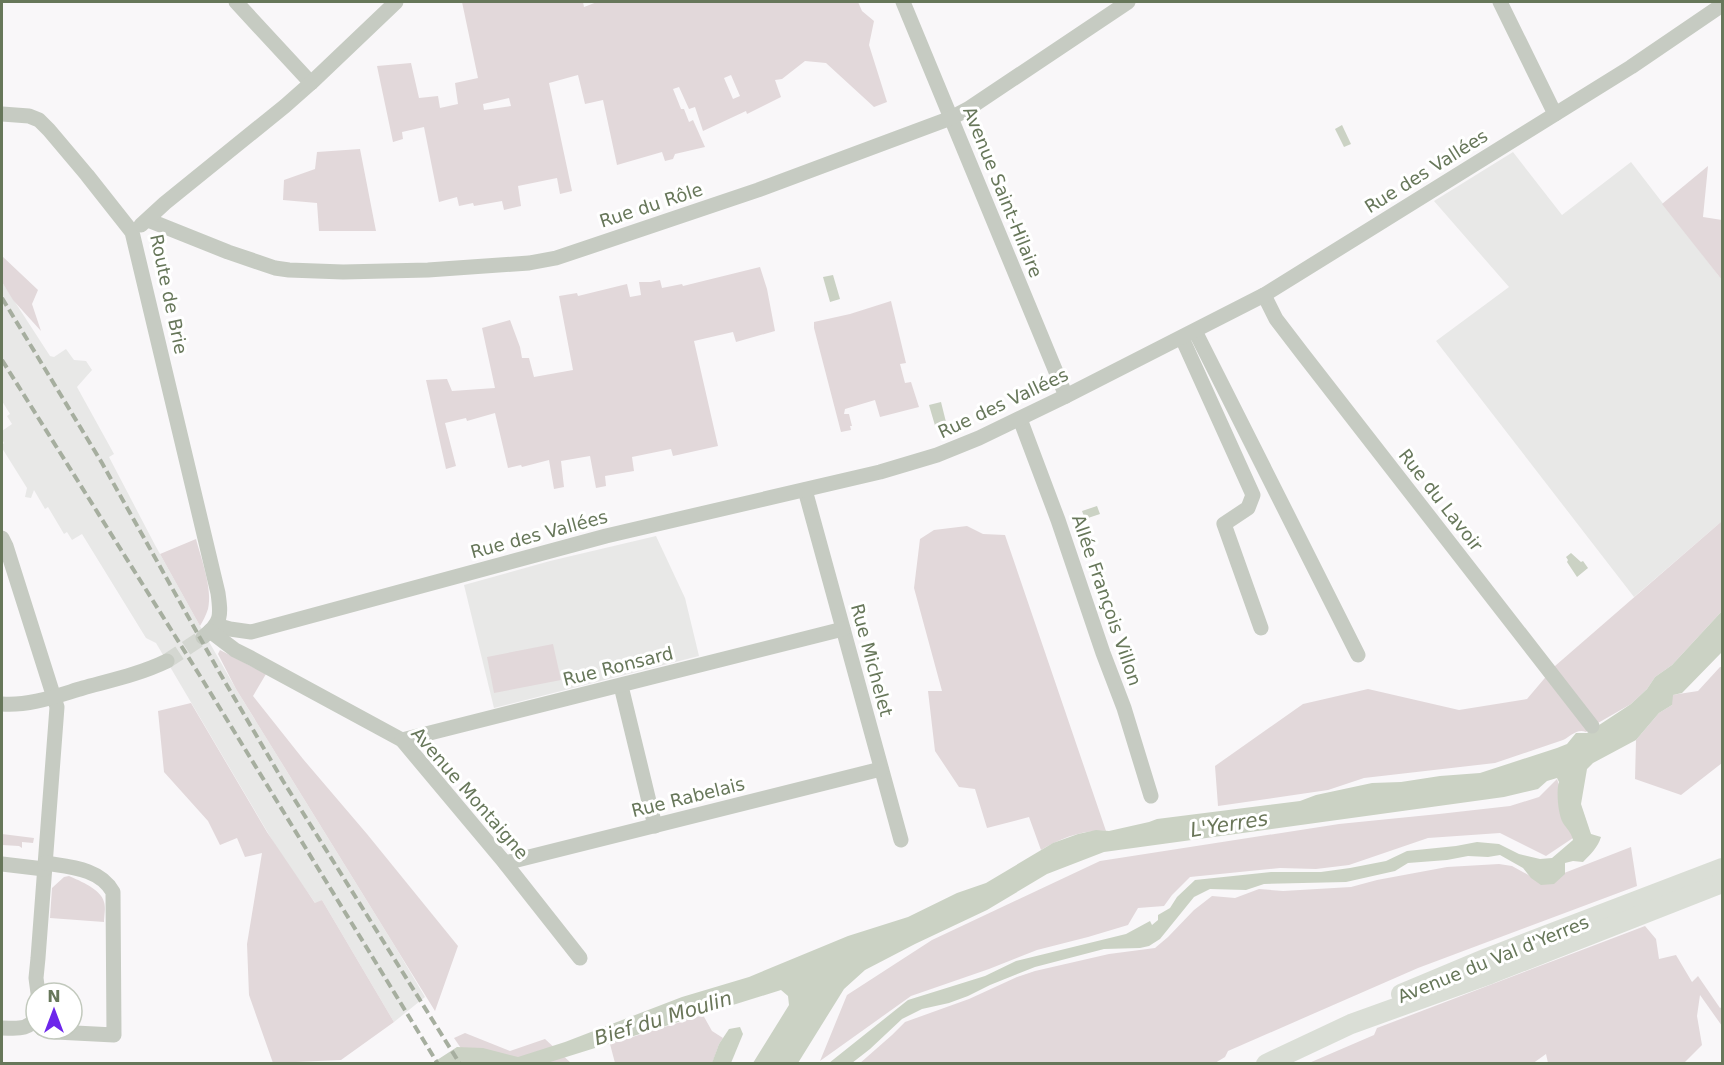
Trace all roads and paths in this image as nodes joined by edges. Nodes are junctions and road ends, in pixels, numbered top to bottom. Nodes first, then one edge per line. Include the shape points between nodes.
1 (236, 2) edge
2 (396, 2) edge
3 (903, 2) edge
4 (1128, 2) edge
5 (1500, 2) edge
6 (1722, 6) edge
7 (311, 83) junction
8 (2, 114) edge
9 (1555, 114) junction
10 (951, 117) junction
11 (148, 220) junction
12 (132, 232) junction
13 (1264, 295) junction
14 (1189, 335) junction
15 (1066, 396) junction
16 (1020, 419) junction
17 (805, 490) junction
18 (2, 538) edge
19 (1261, 628) dead end
20 (843, 629) junction
21 (210, 631) junction
22 (241, 631) junction
23 (1358, 655) dead end
24 (251, 658) junction
25 (167, 661) tunnel mouth
26 (621, 686) junction
27 (54, 697) junction
28 (2, 704) edge
29 (1592, 726) dead end
30 (402, 740) junction
31 (881, 769) junction
32 (1151, 796) dead end
33 (655, 826) junction
34 (901, 840) dead end
35 (505, 863) junction
36 (2, 864) edge
37 (44, 866) junction
38 (1722, 868) edge
39 (1722, 883) edge
40 (1641, 907) junction
41 (580, 958) dead end
42 (36, 981) edge
43 (24, 1027) edge
44 (2, 1028) edge
45 (84, 1033) edge
46 (1266, 1064) edge

1 - 7 street
2 - 7 street, Route de Brie
3 - 10 street, Avenue Saint-Hilaire
4 - 10 street, Rue du Rôle
5 - 9 street
6 - 9 street, Rue des Vallées
7 - 11 street, Route de Brie
8 - 12 street via 39,120
9 - 13 street, Rue des Vallées
10 - 11 street, Rue du Rôle via 758,190 556,258 529,263 419,270 289,270 228,252
10 - 15 street, Avenue Saint-Hilaire
11 - 12 street, Route de Brie
12 - 21 street, Route de Brie via 218,593 220,617
13 - 14 street, Rue des Vallées
13 - 29 street, Rue du Lavoir via 1276,319
14 - 15 street, Rue des Vallées
14 - 19 street via 1253,495 1248,508 1224,524
14 - 23 street
15 - 16 street, Rue des Vallées
16 - 17 street, Rue des Vallées via 937,455
16 - 32 street, Allée François Villon via 1124,708
17 - 20 street, Rue Michelet
17 - 22 street, Rue des Vallées via 606,536 251,632
18 - 27 street
20 - 26 street, Rue Ronsard
20 - 31 street, Rue Michelet
21 - 22 street, Rue des Vallées
21 - 24 street, Avenue Montaigne
22 - 24 street
24 - 30 street, Avenue Montaigne
25 - 27 street
26 - 30 street, Rue Ronsard
26 - 33 street
27 - 28 street via 23,705
27 - 37 street via 57,707
30 - 35 street, Avenue Montaigne
31 - 33 street, Rue Rabelais
31 - 34 street, Rue Michelet
33 - 35 street, Rue Rabelais
35 - 41 street, Avenue Montaigne
36 - 37 street
37 - 42 street
37 - 45 street via 68,866 92,873 108,883 113,892 114,1035
38 - 40 main road
39 - 40 main road
40 - 46 main road, Avenue du Val d'Yerres via 1487,958 1403,993 1351,1024
43 - 44 street

